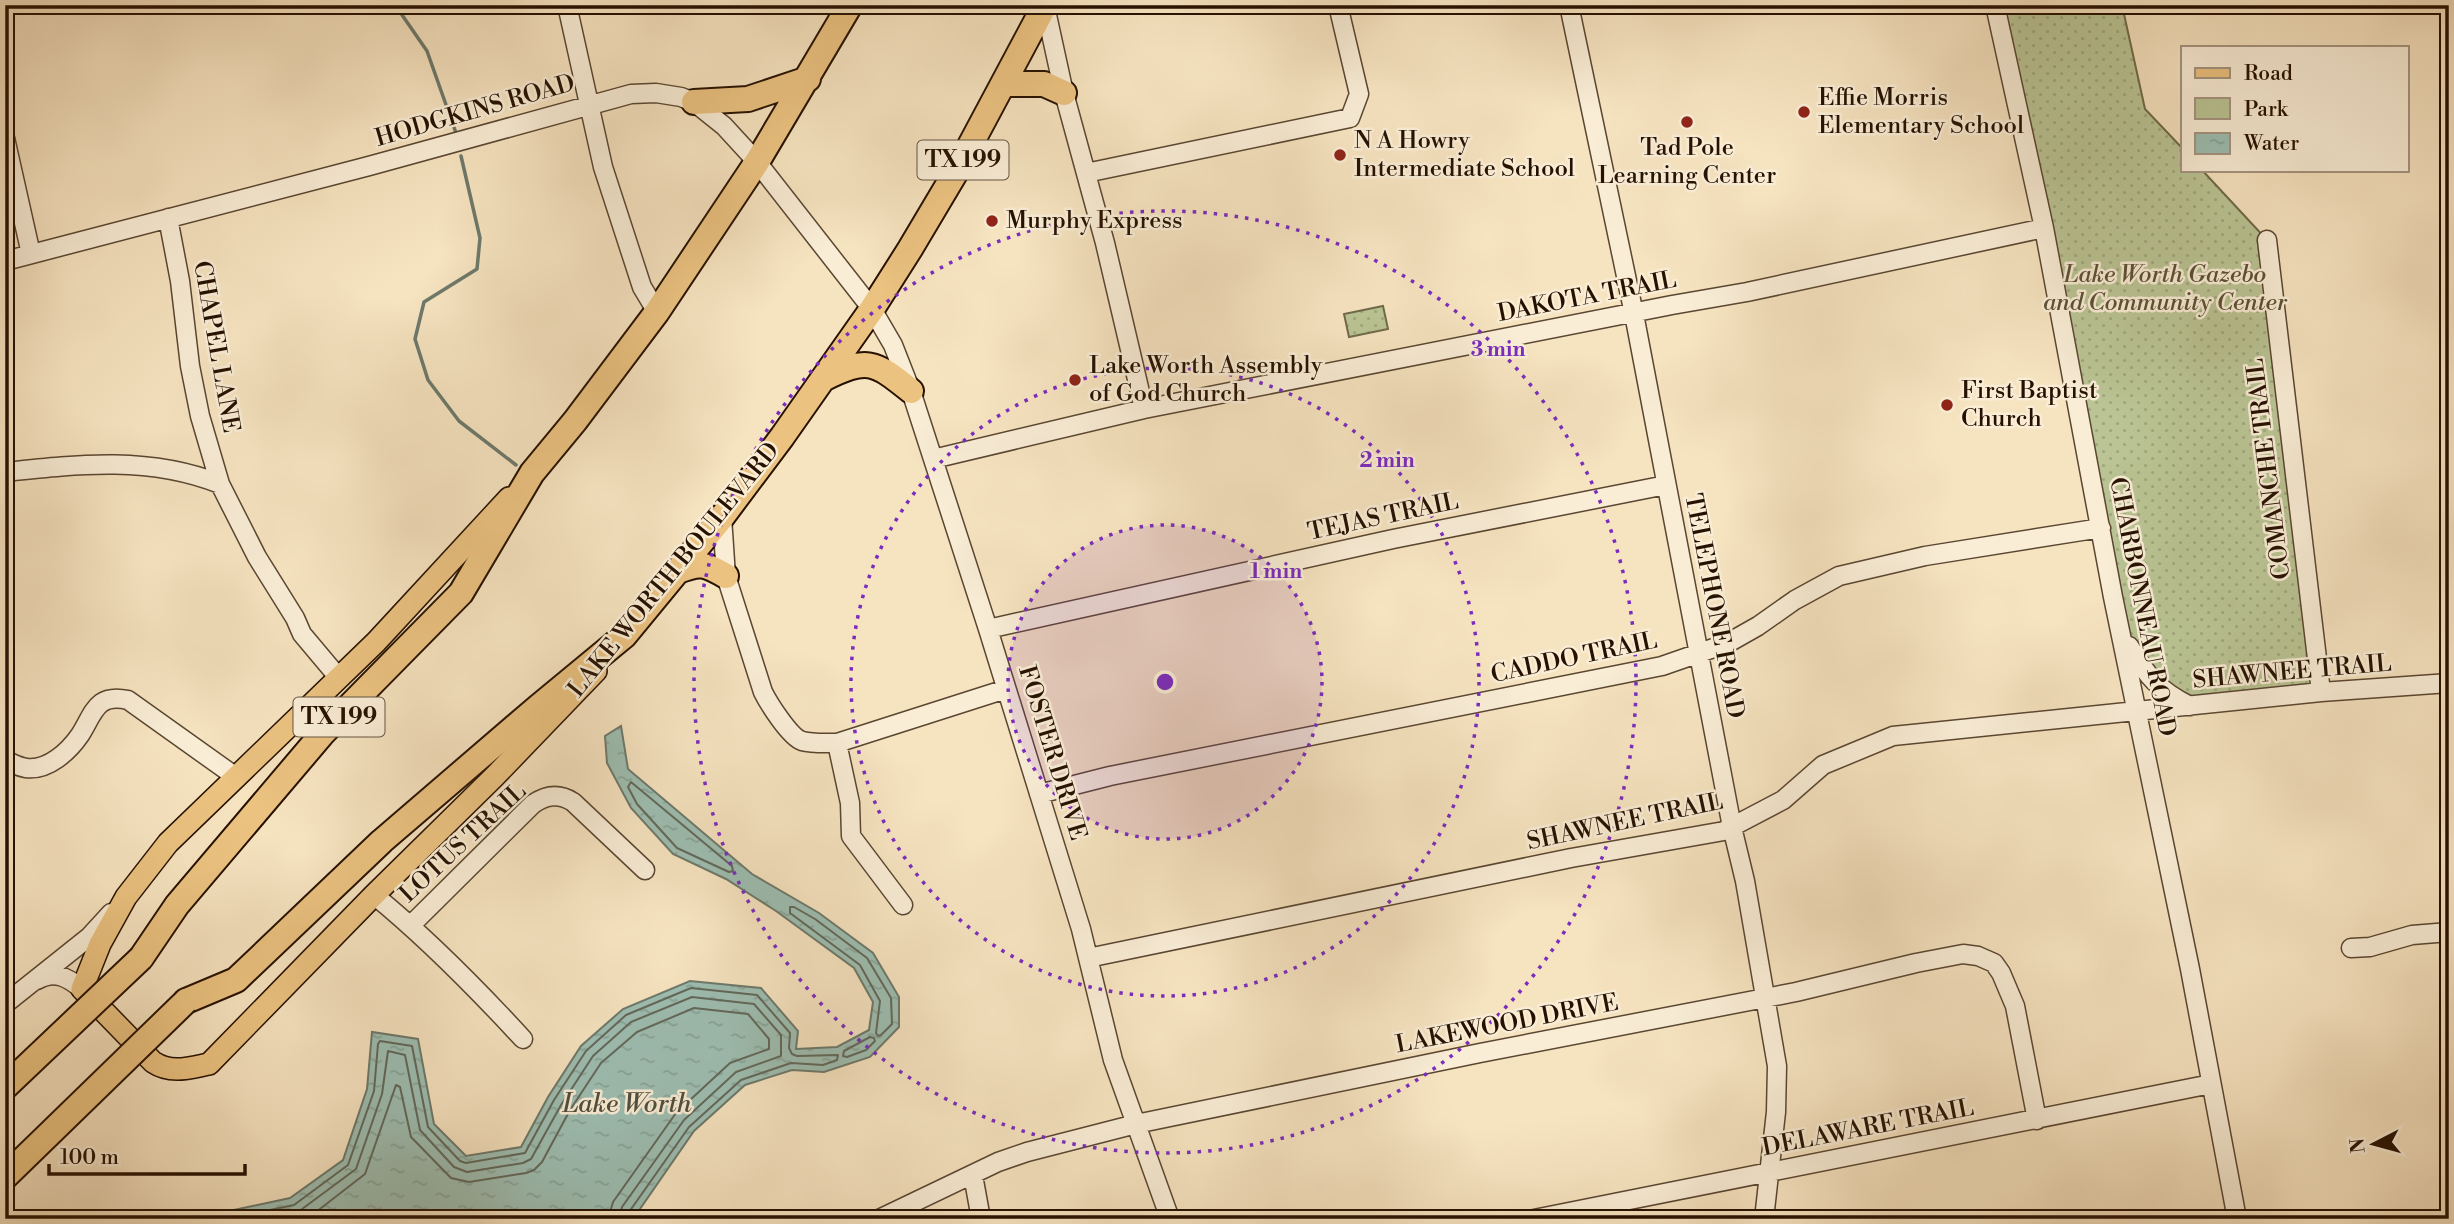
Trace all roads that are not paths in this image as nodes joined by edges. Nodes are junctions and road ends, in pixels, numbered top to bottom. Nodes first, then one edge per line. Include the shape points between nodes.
1 (566, 5) edge
2 (850, 5) edge
3 (1045, 5) edge
4 (1338, 5) edge
5 (1569, 5) edge
6 (1995, 5) edge
7 (808, 79) junction
8 (1005, 84) junction
9 (1065, 93) junction
10 (694, 102) junction
11 (588, 105) junction
12 (5, 138) edge
13 (757, 162) junction
14 (1086, 173) junction
15 (168, 218) junction
16 (2044, 228) junction
17 (2267, 240) dead end
18 (31, 254) junction
19 (5, 261) edge
20 (872, 309) junction
21 (657, 312) junction
22 (1634, 314) junction
23 (822, 379) junction
24 (911, 391) junction
25 (1144, 409) junction
26 (933, 459) junction
27 (5, 472) edge
28 (532, 473) junction
29 (220, 484) junction
30 (1666, 485) junction
31 (722, 517) junction
32 (2101, 528) junction
33 (678, 571) junction
34 (726, 576) junction
35 (988, 629) junction
36 (2120, 630) junction
37 (624, 636) junction
38 (1699, 655) junction
39 (339, 678) junction
40 (2449, 683) edge
41 (1006, 689) junction
42 (2321, 692) junction
43 (2190, 706) junction
44 (2137, 711) junction
45 (837, 743) junction
46 (5, 760) edge
47 (236, 777) junction
48 (1039, 794) junction
49 (1732, 827) junction
50 (645, 870) dead end
51 (374, 895) junction
52 (126, 897) junction
53 (902, 905) dead end
54 (411, 925) junction
55 (2449, 932) edge
56 (2351, 948) dead end
57 (1088, 958) junction
58 (31, 984) junction
59 (82, 989) junction
60 (1764, 999) junction
61 (5, 1004) edge
62 (523, 1038) dead end
63 (2211, 1084) junction
64 (5, 1087) edge
65 (2037, 1120) junction
66 (1136, 1125) junction
67 (1770, 1173) junction
68 (973, 1175) junction
69 (5, 1177) edge
70 (879, 1219) edge
71 (981, 1219) edge
72 (1170, 1219) edge
73 (1534, 1219) edge
74 (1764, 1219) edge
75 (2236, 1219) edge

1 - 11 street
2 - 7 highway, TX 199
3 - 8 highway, LAKE WORTH BOULEVARD / TX 199
3 - 9 street
4 - 14 street via 1359,94 1350,118
5 - 22 street, TELEPHONE ROAD
6 - 16 street, CHARBONNEAU ROAD
7 - 10 highway via 748,99
7 - 13 highway, TX 199
8 - 9 highway via 1044,83
8 - 20 highway, LAKE WORTH BOULEVARD / TX 199
9 - 14 street
10 - 11 street, HODGKINS ROAD via 656,93
10 - 13 street, HODGKINS ROAD
11 - 15 street, HODGKINS ROAD
11 - 21 street via 642,287
12 - 18 street
13 - 20 street, HODGKINS ROAD
13 - 21 highway, TX 199
14 - 25 street
15 - 18 street, HODGKINS ROAD
15 - 29 street, CHAPEL LANE via 190,366
16 - 22 street, DAKOTA TRAIL
16 - 32 street, CHARBONNEAU ROAD
17 - 42 street, COMANCHE TRAIL
18 - 19 street, HODGKINS ROAD
20 - 23 highway, LAKE WORTH BOULEVARD / TX 199
20 - 24 street, FOSTER DRIVE
21 - 28 highway, TX 199
22 - 25 street, DAKOTA TRAIL
22 - 30 street, TELEPHONE ROAD
23 - 24 highway via 845,368 873,365
23 - 31 highway, LAKE WORTH BOULEVARD / TX 199
24 - 26 street, FOSTER DRIVE
25 - 26 street, DAKOTA TRAIL
26 - 35 street, FOSTER DRIVE
27 - 29 street via 113,463 176,469
28 - 39 main road, TX 199
28 - 64 highway, TX 199, bridge via 461,593 323,733 177,905 141,958
29 - 39 street, CHAPEL LANE via 302,634
30 - 35 street, TEJAS TRAIL via 1393,539
30 - 38 street, TELEPHONE ROAD
31 - 33 highway, LAKE WORTH BOULEVARD / TX 199
31 - 34 street
32 - 36 street, CHARBONNEAU ROAD
32 - 38 street, CADDO TRAIL via 1924,556 1839,576 1728,643
33 - 34 highway via 707,565
33 - 37 highway, LAKE WORTH BOULEVARD / TX 199
34 - 45 street via 769,704 797,738
35 - 41 street, FOSTER DRIVE
36 - 43 street via 2144,672 2168,696
36 - 44 street, CHARBONNEAU ROAD
37 - 51 main road, LAKE WORTH BOULEVARD / TX 199 via 542,728
37 - 69 highway, TX 199, bridge via 382,841 236,980 186,1000
38 - 48 street, CADDO TRAIL
38 - 49 street, TELEPHONE ROAD
39 - 47 main road, TX 199
40 - 42 street, SHAWNEE TRAIL
41 - 45 street
41 - 48 street, FOSTER DRIVE
42 - 43 street, SHAWNEE TRAIL
43 - 44 street, SHAWNEE TRAIL
44 - 49 street, SHAWNEE TRAIL via 1894,736 1823,765 1783,800
44 - 63 street, CHARBONNEAU ROAD
45 - 53 street via 850,803 851,836
46 - 47 street via 24,768 57,760 79,736 93,709 118,698 128,700
47 - 52 main road, TX 199 via 168,843
48 - 57 street, FOSTER DRIVE
49 - 57 street, SHAWNEE TRAIL
49 - 60 street, TELEPHONE ROAD
50 - 54 street, LOTUS TRAIL via 573,802 564,797 542,798
51 - 54 street
51 - 59 main road, LAKE WORTH BOULEVARD / TX 199 via 209,1064 172,1070 161,1067
52 - 58 street via 89,937
52 - 59 main road, TX 199
54 - 62 street
55 - 56 street
57 - 66 street, FOSTER DRIVE via 1113,1060
58 - 59 street via 57,975
58 - 61 street
60 - 65 street, LAKEWOOD DRIVE via 1963,954 1994,963 2015,1006
60 - 66 street, LAKEWOOD DRIVE
60 - 67 street, TELEPHONE ROAD via 1777,1066
63 - 65 street, DELAWARE TRAIL
63 - 75 street, CHARBONNEAU ROAD
65 - 67 street, DELAWARE TRAIL
66 - 68 street, LAKEWOOD DRIVE via 1027,1152
66 - 72 street, FOSTER DRIVE
67 - 73 street, DELAWARE TRAIL
67 - 74 street, TELEPHONE ROAD
68 - 70 street, LAKEWOOD DRIVE
68 - 71 street

